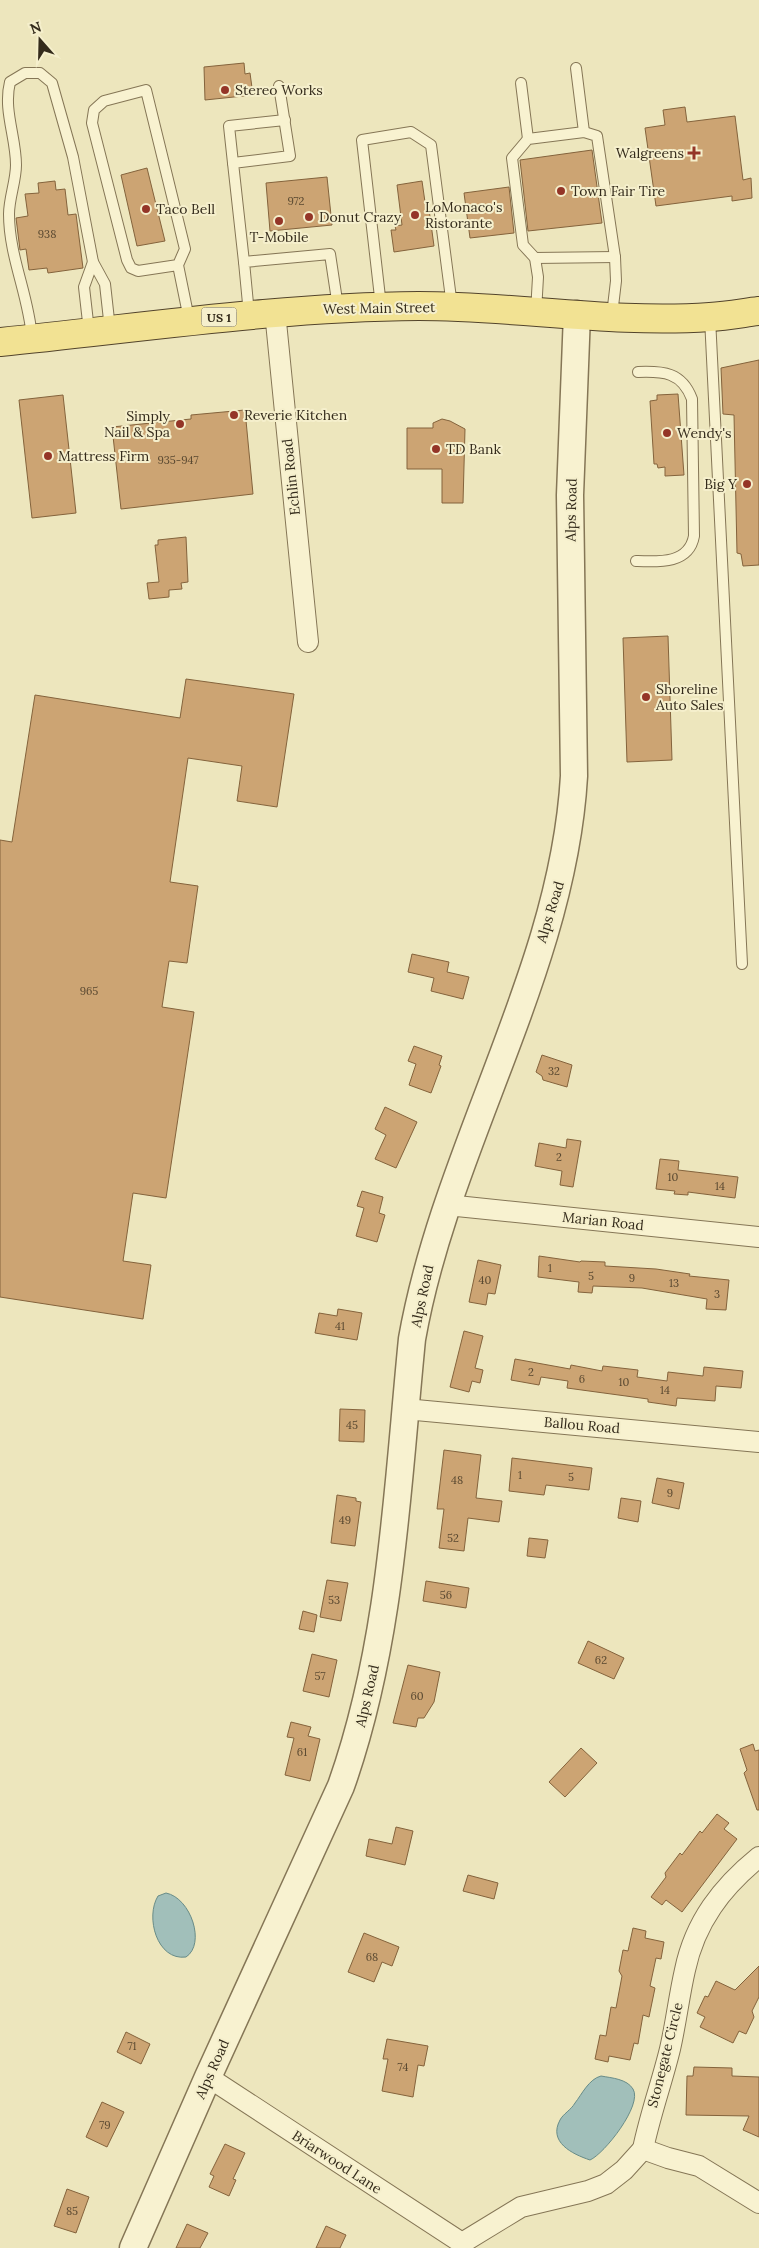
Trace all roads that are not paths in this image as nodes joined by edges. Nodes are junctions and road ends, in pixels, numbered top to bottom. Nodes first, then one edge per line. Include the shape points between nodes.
1 (576, 68) dead end
2 (521, 83) dead end
3 (279, 86) dead end
4 (285, 120) junction
5 (584, 132) junction
6 (528, 139) junction
7 (233, 163) junction
8 (615, 256) junction
9 (535, 258) junction
10 (93, 262) junction
11 (244, 262) junction
12 (178, 264) junction
13 (381, 307) junction
14 (452, 307) junction
15 (339, 308) junction
16 (759, 311) edge
17 (536, 312) junction
18 (262, 313) junction
19 (577, 314) junction
20 (612, 316) junction
21 (710, 317) junction
22 (190, 320) junction
23 (100, 331) junction
24 (32, 339) junction
25 (0, 342) edge
26 (638, 372) dead end
27 (636, 561) dead end
28 (308, 642) dead end
29 (742, 964) dead end
30 (446, 1204) junction
31 (759, 1237) edge
32 (405, 1409) junction
33 (759, 1442) edge
34 (759, 1857) edge
35 (208, 2077) junction
36 (643, 2148) junction
37 (759, 2203) edge
38 (462, 2245) edge
39 (133, 2248) edge

1 - 5 lane
2 - 6 lane
3 - 4 lane
4 - 7 lane via 229,126
4 - 7 lane via 290,156
5 - 6 lane
5 - 8 lane via 597,136
6 - 9 lane via 512,158 523,245
7 - 11 lane
8 - 9 lane
8 - 20 lane
9 - 17 lane via 538,276
10 - 23 lane via 105,284
10 - 23 lane via 84,287
10 - 24 lane via 73,157 52,83 40,73 25,73 10,82 7,96 16,165 9,214 15,261 30,313
11 - 15 lane via 330,254
11 - 18 lane
12 - 12 lane via 185,249 146,90 104,101 94,110 92,123 130,268 138,271
12 - 22 lane
13 - 14 main road, West Main Street / US 1
13 - 14 lane via 362,140 411,132 431,146
13 - 15 main road, West Main Street / US 1
14 - 17 main road, West Main Street / US 1
15 - 18 main road, West Main Street / US 1
16 - 21 main road, West Main Street / US 1
17 - 19 main road, West Main Street / US 1
18 - 22 main road, West Main Street / US 1
18 - 28 street, Echlin Road
19 - 20 main road, West Main Street / US 1
19 - 30 street, Alps Road via 570,505 574,776 569,836 552,909 530,978
20 - 21 main road, West Main Street / US 1
21 - 29 lane
22 - 23 main road, West Main Street / US 1
23 - 24 main road, West Main Street / US 1
24 - 25 main road, West Main Street / US 1
26 - 27 lane via 663,372 678,378 688,387 692,399 694,536 686,553 672,561
30 - 31 street, Marian Road
30 - 32 street, Alps Road via 419,1301
32 - 33 street, Ballou Road
32 - 35 street, Alps Road via 389,1581 378,1648 356,1742 341,1786
34 - 36 street, Stonegate Circle via 726,1886 711,1906 696,1937 685,1967 670,2049
35 - 38 street, Briarwood Lane
35 - 39 street, Alps Road
36 - 37 street via 699,2166
36 - 38 street via 624,2170 606,2184 521,2207

